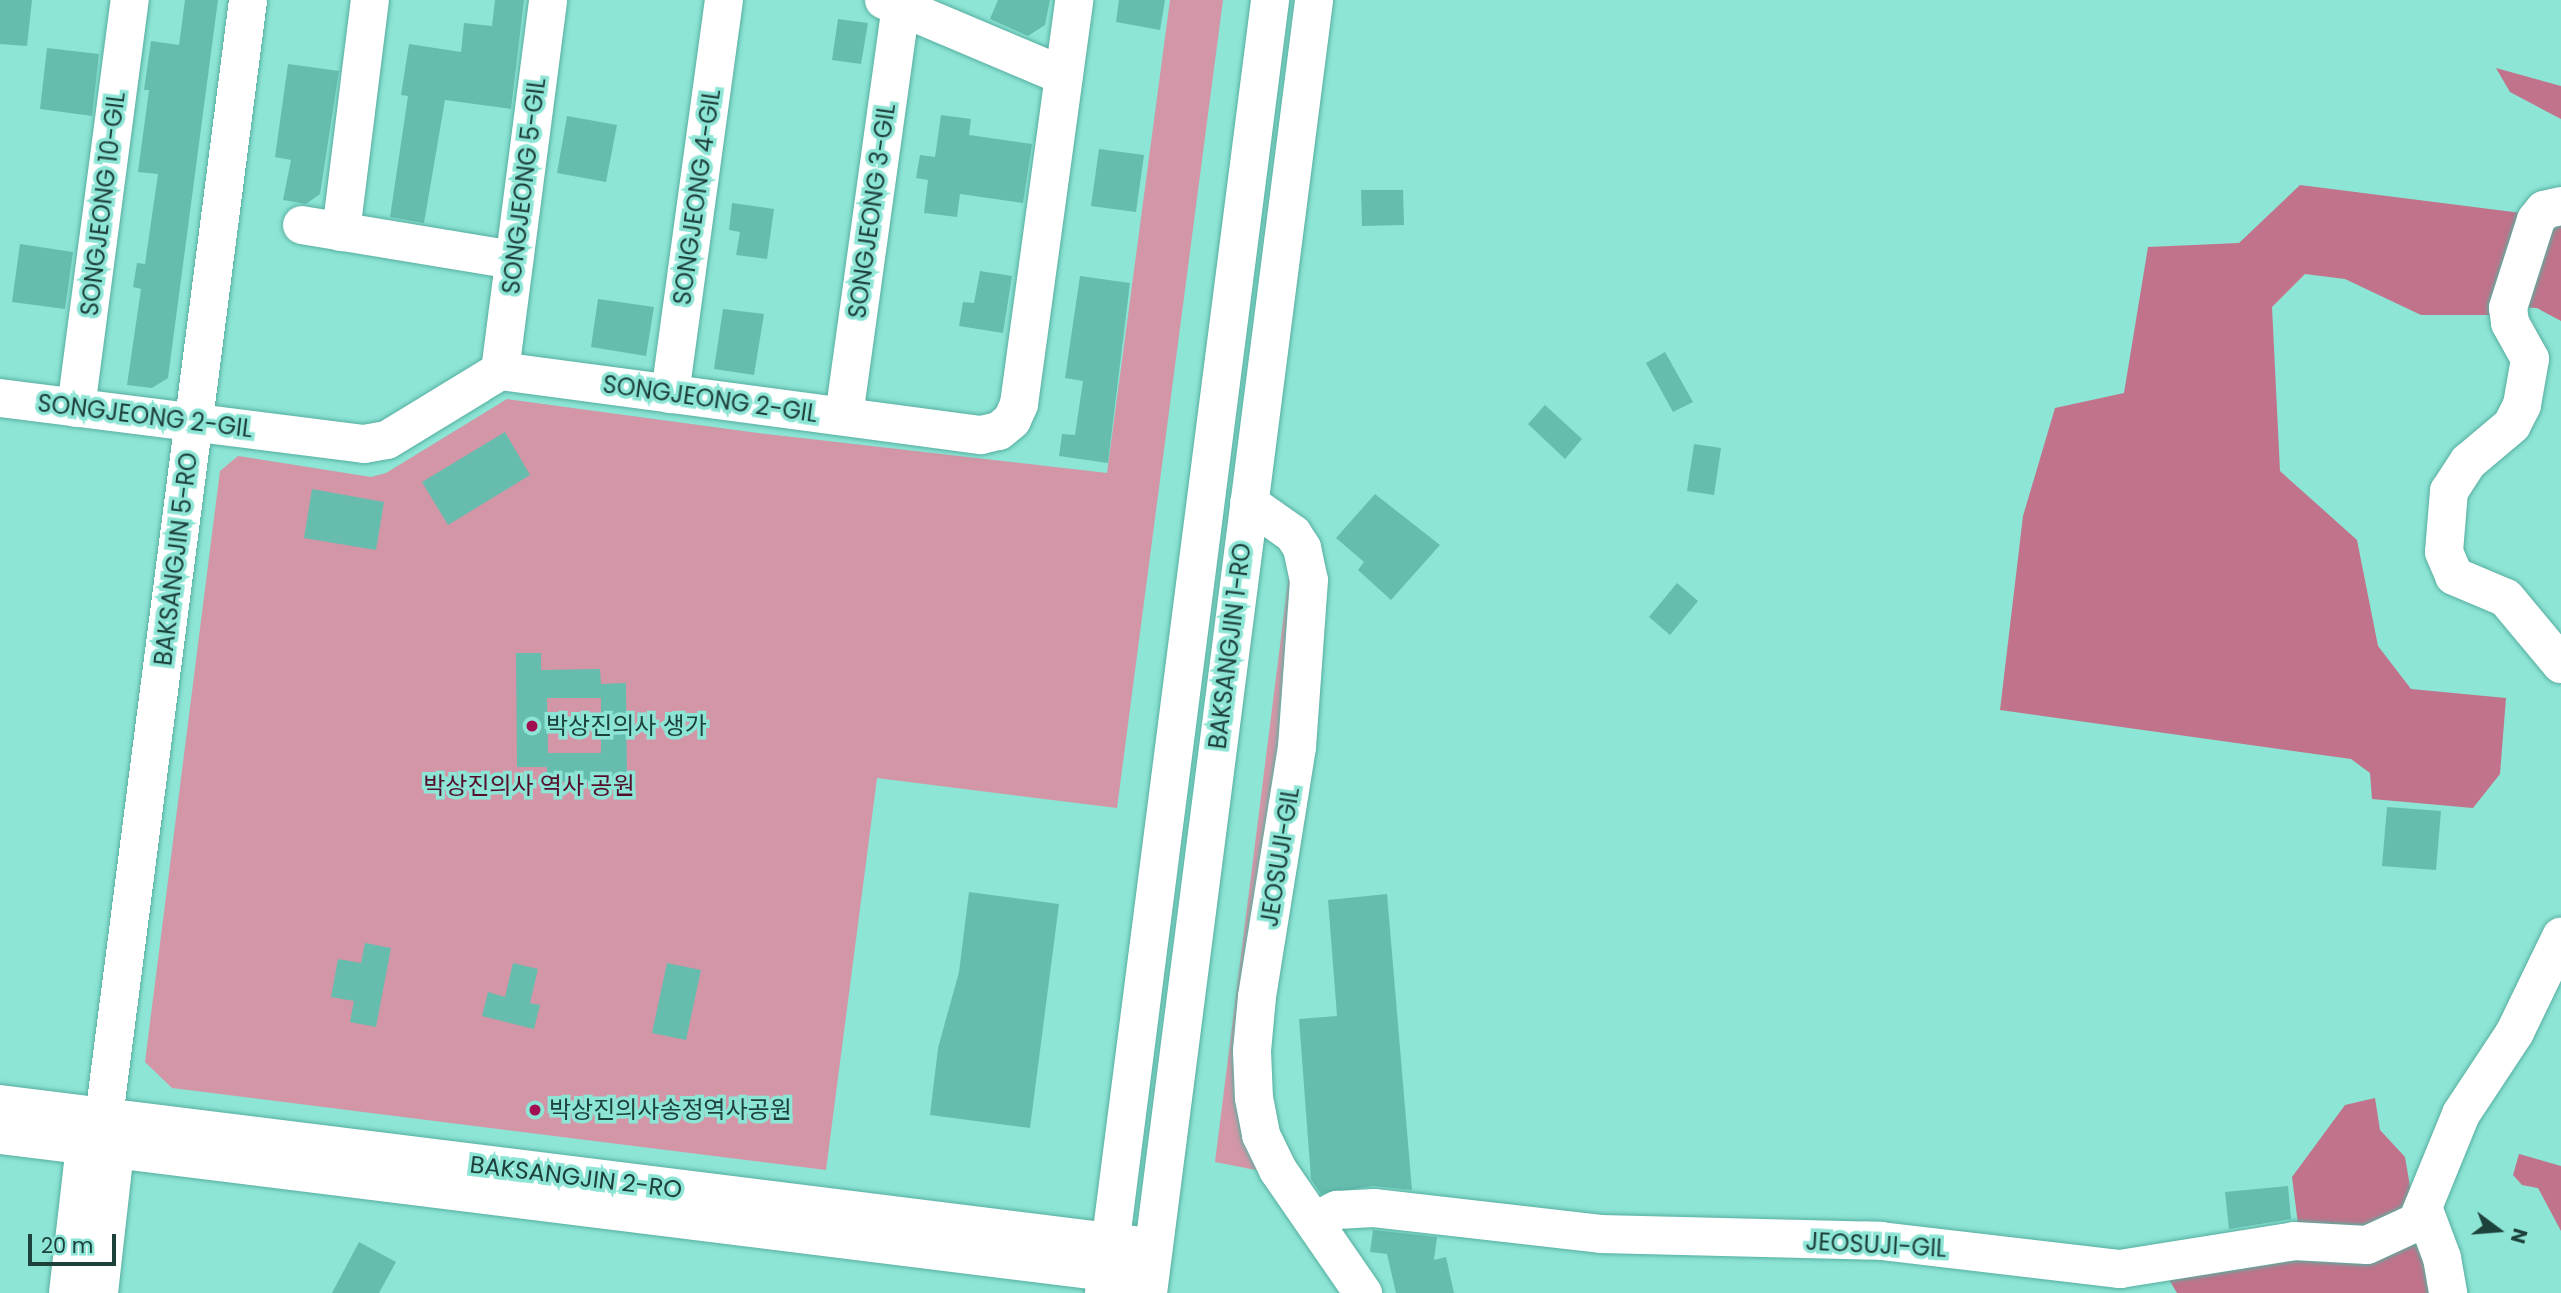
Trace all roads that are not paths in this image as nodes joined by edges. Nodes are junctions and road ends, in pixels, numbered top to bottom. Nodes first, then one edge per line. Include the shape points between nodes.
1 (130, 0) edge
2 (248, 0) edge
3 (370, 0) edge
4 (548, 0) edge
5 (724, 0) edge
6 (1074, 0) edge
7 (1270, 0) edge
8 (1314, 0) edge
9 (892, 2) edge
10 (1064, 76) junction
11 (2561, 206) edge
12 (302, 225) dead end
13 (341, 232) junction
14 (514, 260) junction
15 (500, 371) junction
16 (670, 394) junction
17 (0, 398) edge
18 (76, 408) junction
19 (844, 416) junction
20 (194, 423) junction
21 (1249, 503) junction
22 (2561, 664) edge
23 (2561, 937) edge
24 (0, 1104) edge
25 (0, 1135) edge
26 (101, 1138) junction
27 (2424, 1210) junction
28 (1315, 1221) junction
29 (1106, 1269) edge
30 (1150, 1272) edge
31 (68, 1293) edge
32 (99, 1293) edge
33 (1363, 1293) edge
34 (2448, 1293) edge

1 - 18 street, SONGJEONG 10-GIL
2 - 20 street, BAKSANGJIN 5-RO
3 - 13 street
4 - 14 street, SONGJEONG 5-GIL
5 - 16 street, SONGJEONG 4-GIL
6 - 10 street, SONGJEONG 2-GIL
7 - 29 street, BAKSANGJIN 1-RO
8 - 21 street, BAKSANGJIN 1-RO
9 - 10 street
9 - 19 street, SONGJEONG 3-GIL
10 - 19 street, SONGJEONG 2-GIL via 1019,404 1012,420 999,431 981,435
11 - 22 street via 2544,210 2536,220 2508,308 2510,323 2530,359 2522,405 2512,425 2468,462 2449,491 2444,552 2454,576 2506,598
12 - 13 street
13 - 14 street
14 - 15 street, SONGJEONG 5-GIL
15 - 16 street, SONGJEONG 2-GIL
15 - 20 street, SONGJEONG 2-GIL via 387,440 364,444
16 - 19 street, SONGJEONG 2-GIL
17 - 18 street, SONGJEONG 2-GIL
18 - 20 street, SONGJEONG 2-GIL
20 - 26 street, BAKSANGJIN 5-RO
21 - 28 street, JEOSUJI-GIL via 1293,534 1308,572 1307,653 1297,747 1252,1051 1261,1135 1278,1170
21 - 30 street, BAKSANGJIN 1-RO
23 - 27 street via 2515,1032 2461,1114
24 - 26 street, BAKSANGJIN 2-RO
25 - 26 street, BAKSANGJIN 2-RO
26 - 29 street, BAKSANGJIN 2-RO
26 - 31 street
26 - 32 street
27 - 28 street, JEOSUJI-GIL via 2405,1231 2367,1245 2294,1241 2120,1269 1881,1241 1601,1234 1374,1208 1337,1210
27 - 34 street via 2442,1258
28 - 33 street, JEOSUJI-GIL
29 - 30 street, BAKSANGJIN 2-RO

